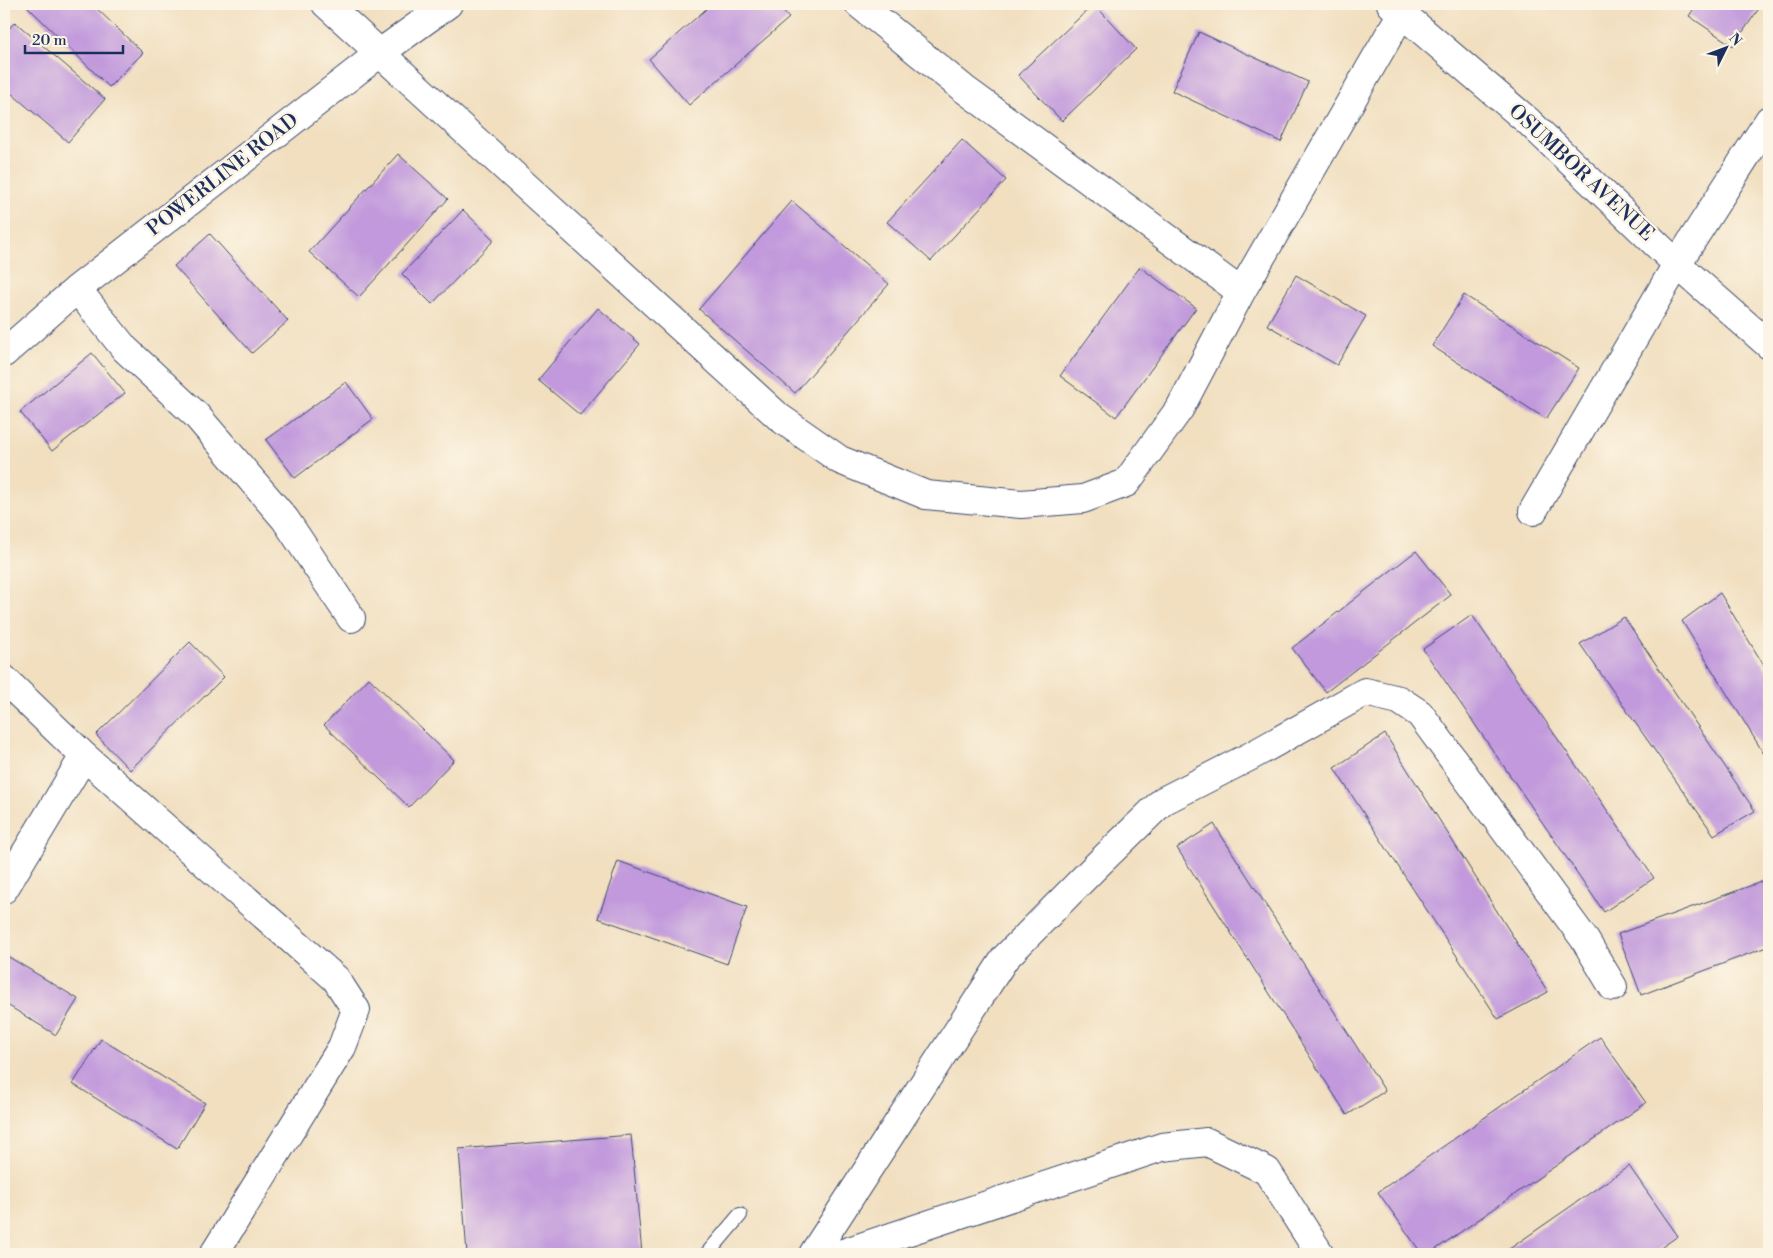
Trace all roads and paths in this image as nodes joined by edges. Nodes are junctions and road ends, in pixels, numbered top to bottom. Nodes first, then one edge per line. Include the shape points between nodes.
1 (326, 4) edge
2 (448, 4) edge
3 (859, 4) edge
4 (1400, 7) edge
5 (380, 53) junction
6 (1769, 120) edge
7 (1677, 264) junction
8 (77, 289) junction
9 (1241, 292) junction
10 (1769, 345) edge
11 (4, 353) edge
12 (1533, 511) dead end
13 (351, 618) dead end
14 (4, 679) edge
15 (84, 756) junction
16 (4, 889) edge
17 (1613, 987) dead end
18 (740, 1215) dead end
19 (214, 1254) edge
20 (708, 1254) edge
21 (813, 1254) edge
22 (840, 1254) edge
23 (1320, 1254) edge

1 - 5 street
2 - 5 street, POWERLINE ROAD
3 - 9 street via 964,89
4 - 7 street, OSUMBOR AVENUE via 1529,122
4 - 9 street
5 - 8 street, POWERLINE ROAD
5 - 9 street via 780,418 840,460 926,495 1020,504 1084,499 1126,483 1180,408
6 - 7 street
7 - 10 street, OSUMBOR AVENUE
7 - 12 street
8 - 11 street, POWERLINE ROAD
8 - 13 street via 125,349 196,415 279,512
14 - 15 street
15 - 16 street
15 - 19 street via 336,979 356,1010 342,1047
17 - 21 street via 1585,940 1420,714 1399,700 1365,692 1163,801 1005,958
18 - 20 lane
22 - 23 street via 1162,1147 1207,1142 1267,1171

